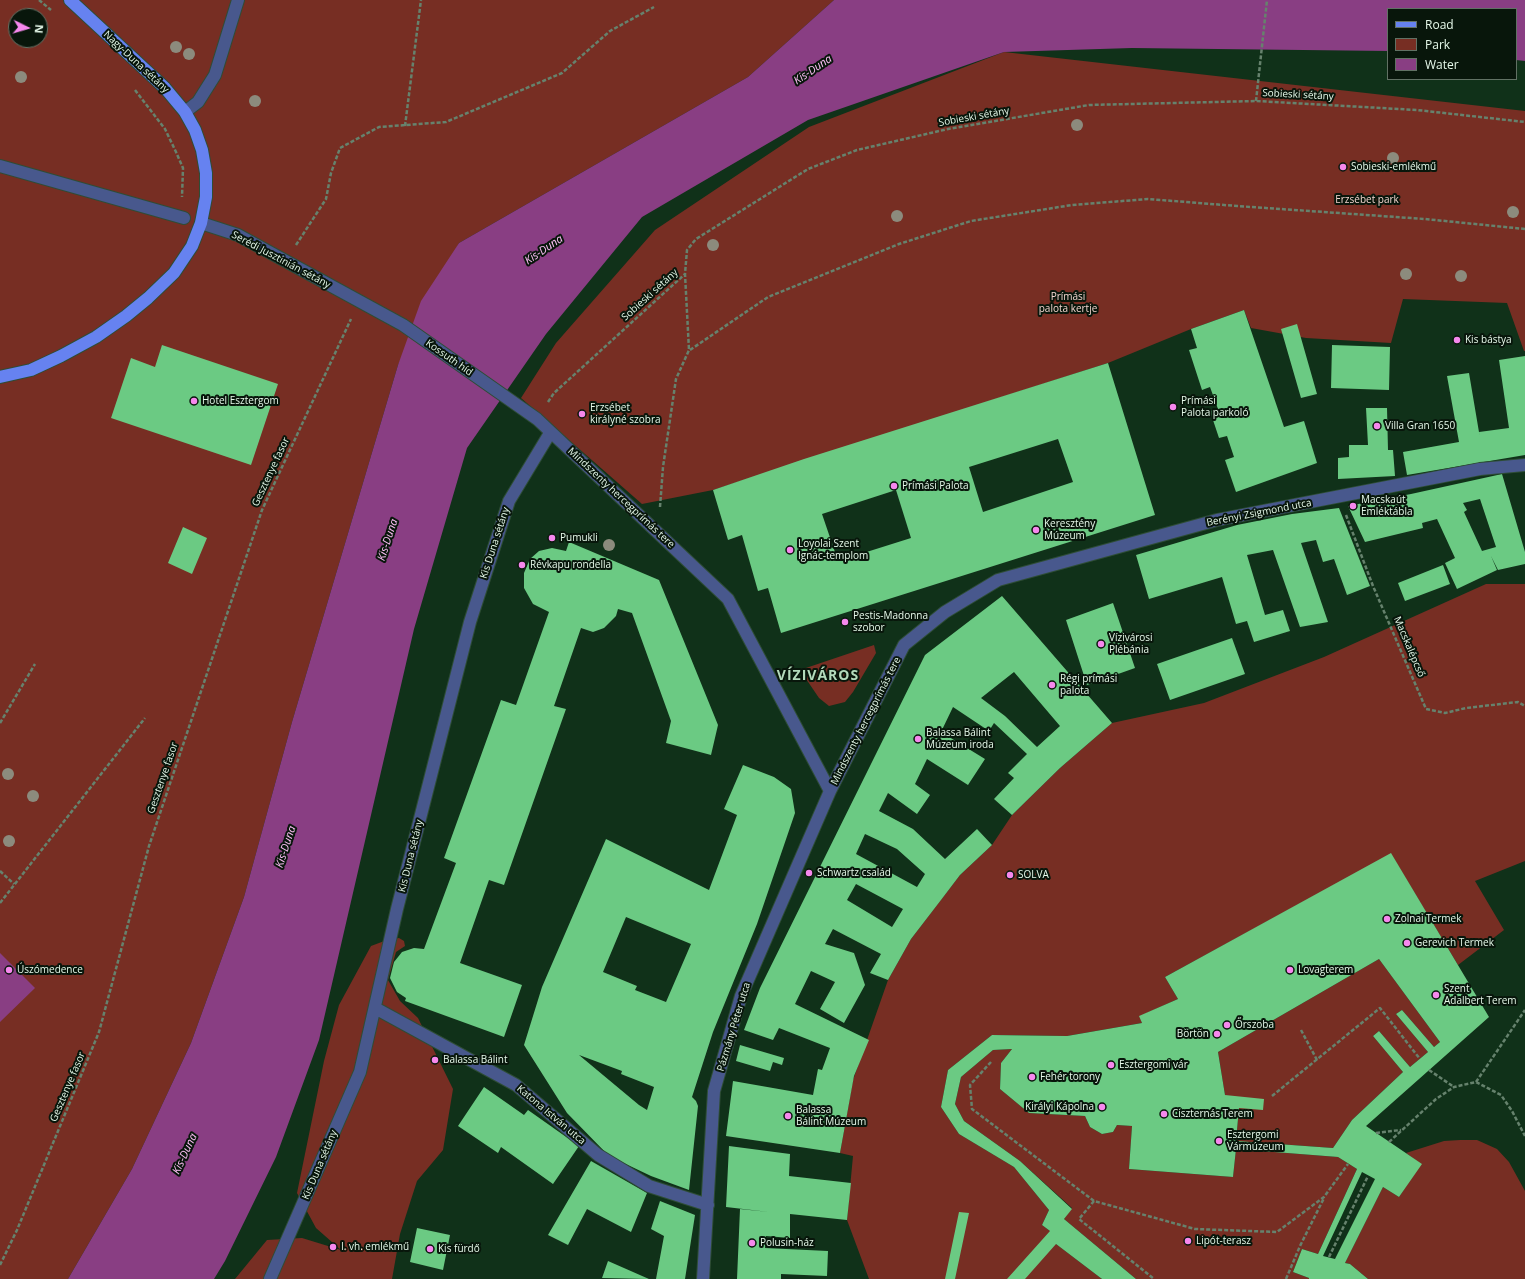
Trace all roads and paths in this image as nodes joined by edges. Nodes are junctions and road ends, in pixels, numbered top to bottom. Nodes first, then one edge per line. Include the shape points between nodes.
1 (70, 0) edge
2 (238, 0) edge
3 (421, 0) edge
4 (1267, 0) edge
5 (654, 7) dead end
6 (1256, 100) junction
7 (185, 112) junction
8 (1525, 122) edge
9 (405, 126) junction
10 (165, 128) dead end
11 (0, 166) edge
12 (181, 217) joint
13 (202, 223) junction
14 (1525, 229) edge
15 (286, 260) junction
16 (685, 274) junction
17 (359, 302) junction
18 (690, 350) junction
19 (0, 377) edge
20 (537, 420) junction
21 (550, 433) junction
22 (1525, 465) edge
23 (1340, 497) junction
24 (657, 533) junction
25 (998, 580) joint
26 (36, 664) dead end
27 (1525, 706) edge
28 (144, 718) dead end
29 (0, 723) edge
30 (830, 791) junction
31 (0, 871) edge
32 (14, 884) junction
33 (0, 903) edge
34 (375, 1008) junction
35 (1525, 1010) edge
36 (1302, 1030) dead end
37 (1420, 1058) dead end
38 (1316, 1060) junction
39 (991, 1062) dead end
40 (1429, 1070) dead end
41 (1476, 1082) junction
42 (1454, 1087) junction
43 (1272, 1096) dead end
44 (1402, 1130) junction
45 (1376, 1133) dead end
46 (1525, 1136) edge
47 (1389, 1142) dead end
48 (1348, 1164) dead end
49 (1368, 1176) dead end
50 (1324, 1197) junction
51 (1094, 1201) junction
52 (708, 1205) junction
53 (1329, 1257) dead end
54 (0, 1265) edge
55 (270, 1279) edge
56 (703, 1279) edge
57 (1154, 1279) edge
58 (1286, 1279) edge

1 - 7 main road, Nagy-Duna sétány via 165,88
2 - 7 street via 215,75 198,102
3 - 9 path
4 - 6 path
5 - 9 path via 610,31 562,72 446,122
6 - 8 path, Sobieski sétány via 1417,110
6 - 16 path, Sobieski sétány via 1089,106 948,129 857,150 808,169 696,239 687,250
7 - 13 main road, Nagy-Duna sétány via 195,130 204,158 206,197
9 - 15 path via 378,127 340,148 326,199
10 - 12 path via 183,168
11 - 12 street
13 - 15 street, Serédi Jusztinián sétány via 238,235
13 - 19 main road, Nagy-Duna sétány via 192,246 174,273 126,316 96,337 61,356 31,370
14 - 18 path via 1148,199 1072,205 971,221 899,244 768,297
15 - 17 street, Serédi Jusztinián sétány
16 - 18 path
16 - 20 path, Sobieski sétány via 554,393
17 - 20 street, Kossuth híd via 403,325
17 - 54 path, Gesztenye fasor via 262,510 149,846 99,1032
18 - 24 path via 676,379 663,467
20 - 21 street, Mindszenty hercegprímás tere
21 - 24 street, Mindszenty hercegprímás tere
21 - 34 street, Kis Duna sétány via 509,501 473,614 397,909
22 - 23 street, Berényi Zsigmond utca via 1480,469
23 - 25 street, Berényi Zsigmond utca via 1217,520
23 - 27 path, Macskalépcső via 1373,586 1426,709 1445,713 1518,702
24 - 30 street, Mindszenty hercegprímás tere via 728,599
25 - 30 street, Mindszenty hercegprímás tere via 945,612 904,645
26 - 29 path
28 - 32 path
30 - 52 street, Pázmány Péter utca via 741,996 714,1091
31 - 32 path
32 - 33 path
34 - 52 street, Katona István utca via 516,1085 598,1155 649,1186
34 - 55 street, Kis Duna sétány via 360,1072
35 - 41 path
36 - 38 path
37 - 38 path via 1380,1008
38 - 43 path
39 - 51 path via 970,1085 972,1109
40 - 42 path
41 - 42 path
41 - 46 path via 1501,1095
42 - 44 path via 1436,1099
44 - 45 path
44 - 47 path
48 - 50 path
49 - 53 path
50 - 51 path via 1277,1232 1195,1228
50 - 58 path
51 - 57 path via 1079,1219
52 - 56 street, Pázmány Péter utca

